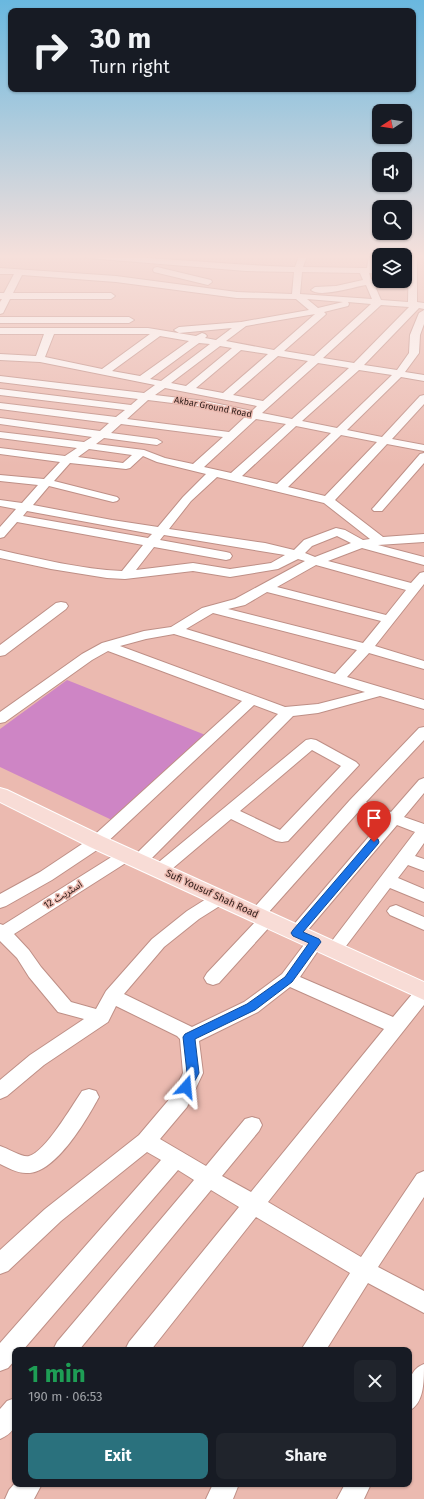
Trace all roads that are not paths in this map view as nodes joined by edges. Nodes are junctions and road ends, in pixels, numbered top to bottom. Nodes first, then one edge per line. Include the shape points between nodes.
1 (40, 326) edge
2 (109, 326) edge
3 (227, 326) edge
4 (241, 326) edge
5 (307, 326) edge
6 (353, 326) edge
7 (399, 326) edge
8 (416, 326) edge
9 (215, 328) junction
10 (0, 331) edge
11 (39, 331) junction
12 (153, 332) junction
13 (48, 335) junction
14 (110, 335) junction
15 (0, 340) edge
16 (197, 340) junction
17 (218, 343) junction
18 (239, 347) junction
19 (275, 353) junction
20 (0, 357) edge
21 (40, 359) junction
22 (317, 360) junction
23 (356, 367) junction
24 (105, 371) junction
25 (399, 374) junction
26 (424, 378) edge
27 (0, 379) edge
28 (143, 380) junction
29 (163, 384) junction
30 (188, 389) junction
31 (0, 392) edge
32 (147, 396) junction
33 (225, 397) junction
34 (424, 398) edge
35 (0, 406) edge
36 (265, 406) junction
37 (134, 408) junction
38 (254, 415) junction
39 (118, 420) junction
40 (0, 421) edge
41 (294, 423) junction
42 (172, 427) junction
43 (338, 432) junction
44 (103, 434) junction
45 (0, 435) edge
46 (231, 435) junction
47 (384, 440) junction
48 (158, 442) junction
49 (87, 446) junction
50 (424, 448) edge
51 (0, 451) edge
52 (142, 453) junction
53 (424, 456) edge
54 (68, 459) junction
55 (196, 468) junction
56 (215, 472) junction
57 (234, 477) junction
58 (0, 478) edge
59 (45, 482) junction
60 (280, 488) junction
61 (113, 499) dead end
62 (328, 500) junction
63 (0, 503) edge
64 (25, 507) junction
65 (378, 509) dead end
66 (15, 518) junction
67 (159, 532) junction
68 (0, 534) edge
69 (424, 538) edge
70 (380, 541) junction
71 (150, 542) junction
72 (361, 544) junction
73 (0, 554) edge
74 (297, 554) junction
75 (226, 556) dead end
76 (315, 561) junction
77 (424, 562) edge
78 (125, 575) junction
79 (424, 576) edge
80 (265, 588) junction
81 (414, 588) junction
82 (61, 606) dead end
83 (214, 610) junction
84 (388, 619) junction
85 (174, 630) junction
86 (107, 646) junction
87 (366, 648) junction
88 (0, 652) edge
89 (424, 665) edge
90 (338, 679) junction
91 (379, 692) junction
92 (251, 700) junction
93 (424, 705) edge
94 (289, 712) junction
95 (0, 719) edge
96 (424, 731) edge
97 (424, 783) edge
98 (0, 794) edge
99 (356, 804) junction
100 (229, 812) junction
101 (394, 819) junction
102 (424, 831) edge
103 (97, 842) junction
104 (133, 858) junction
105 (405, 858) junction
106 (424, 866) edge
107 (160, 870) junction
108 (388, 880) junction
109 (424, 896) edge
110 (220, 898) junction
111 (0, 902) edge
112 (396, 911) dead end
113 (262, 917) junction
114 (424, 924) edge
115 (1, 932) edge
116 (296, 933) junction
117 (325, 946) junction
118 (213, 978) dead end
119 (288, 979) junction
120 (424, 992) edge
121 (112, 996) junction
122 (101, 1016) junction
123 (396, 1026) junction
124 (189, 1037) junction
125 (1, 1089) edge
126 (89, 1098) dead end
127 (252, 1126) dead end
128 (146, 1141) junction
129 (0, 1154) edge
130 (176, 1158) junction
131 (208, 1178) junction
132 (424, 1180) edge
133 (252, 1205) junction
134 (0, 1264) edge
135 (364, 1270) junction
136 (424, 1303) edge
137 (67, 1347) edge
138 (139, 1347) edge
139 (314, 1347) edge
140 (0, 1360) edge
141 (424, 1375) edge
142 (412, 1395) edge
143 (12, 1413) edge
144 (0, 1427) edge
145 (28, 1487) edge
146 (226, 1487) edge
147 (357, 1487) edge
148 (18, 1499) edge
149 (219, 1499) edge
150 (350, 1499) edge

1 - 11 street
2 - 14 street
3 - 9 street
4 - 17 street
5 - 19 street
6 - 22 street
7 - 23 street
8 - 25 street via 414,353
9 - 12 street
9 - 16 street
10 - 11 street
11 - 13 street
12 - 14 street
12 - 16 street
12 - 24 street
13 - 14 street
13 - 15 street
13 - 21 street
16 - 17 street
16 - 28 street
17 - 18 street
17 - 29 street
18 - 19 street
18 - 30 street
19 - 22 street
19 - 33 street
20 - 21 street
21 - 24 street
22 - 23 street
22 - 36 street
23 - 25 street
23 - 41 street
24 - 28 street
25 - 26 street
25 - 43 street
27 - 32 street, Akbar Ground Road
28 - 29 street
29 - 30 street
29 - 32 street
30 - 33 street
31 - 37 street
32 - 37 street
32 - 38 street, Akbar Ground Road via 205,404
33 - 36 street
34 - 47 street
35 - 39 street
36 - 38 street
37 - 39 street
38 - 41 street, Akbar Ground Road
38 - 46 street
39 - 42 street
39 - 44 street
40 - 44 street
41 - 43 street, Akbar Ground Road
41 - 57 street
42 - 46 street
42 - 48 street
43 - 47 street, Akbar Ground Road
43 - 60 street
44 - 48 street
44 - 49 street
45 - 49 street
46 - 55 street
47 - 50 street, Akbar Ground Road
47 - 62 street
48 - 52 street
49 - 52 street
49 - 54 street
51 - 54 street
52 - 54 street via 126,466
52 - 55 street
53 - 65 street
54 - 59 street
55 - 56 street
56 - 57 street
56 - 67 street via 187,499
57 - 60 street
58 - 59 street
59 - 61 street
59 - 64 street
60 - 62 street
62 - 70 street
63 - 64 street
64 - 66 street
64 - 67 street
66 - 68 street
66 - 71 street
67 - 71 street
67 - 74 street
69 - 70 street
70 - 72 street
71 - 75 street
71 - 78 street
72 - 74 street via 341,533 333,532 308,543
72 - 76 street
72 - 77 street
73 - 78 street via 100,573
74 - 76 street
74 - 78 street via 274,566 239,572 193,567
76 - 80 street
76 - 81 street
79 - 81 street
80 - 83 street via 240,602
80 - 84 street
81 - 84 street
82 - 88 street
83 - 85 street via 206,611
83 - 87 street
84 - 87 street
85 - 86 street via 144,635
85 - 90 street
86 - 92 street
86 - 95 street via 87,657
87 - 89 street
87 - 90 street
90 - 91 street
91 - 93 street
91 - 94 street via 307,711
92 - 94 street
92 - 103 street
94 - 104 street, اسٹریٹ 12
96 - 99 street
97 - 101 street
98 - 103 main road, Sufi Yousuf Shah Road
99 - 101 street
99 - 113 street
100 - 100 street via 311,742 352,764 282,838
100 - 107 street
101 - 102 street
101 - 116 street
102 - 105 street
103 - 104 main road, Sufi Yousuf Shah Road
103 - 111 street via 46,876
104 - 107 main road, Sufi Yousuf Shah Road
104 - 115 street, اسٹریٹ 12
105 - 106 street
105 - 108 street
107 - 110 main road, Sufi Yousuf Shah Road
108 - 109 street
108 - 117 street
110 - 113 main road, Sufi Yousuf Shah Road
110 - 121 street via 193,915 158,943
112 - 114 street
113 - 116 main road, Sufi Yousuf Shah Road
113 - 118 street
115 - 122 street via 65,1007
116 - 117 main road, Sufi Yousuf Shah Road
117 - 119 street
117 - 120 main road, Sufi Yousuf Shah Road
119 - 123 street
119 - 124 street via 251,1007
120 - 123 street
121 - 122 street
121 - 124 street via 184,1031
122 - 125 street via 37,1060
123 - 133 street
124 - 128 street via 193,1073 180,1101
126 - 129 street via 54,1148 34,1165 22,1165
127 - 131 street
128 - 130 street
128 - 134 street via 54,1215
130 - 131 street
130 - 140 street
131 - 133 street
131 - 137 street
132 - 135 street
133 - 135 street
133 - 138 street
135 - 136 street
135 - 139 street
141 - 142 street
143 - 144 street
145 - 148 street
146 - 149 street
147 - 150 street

